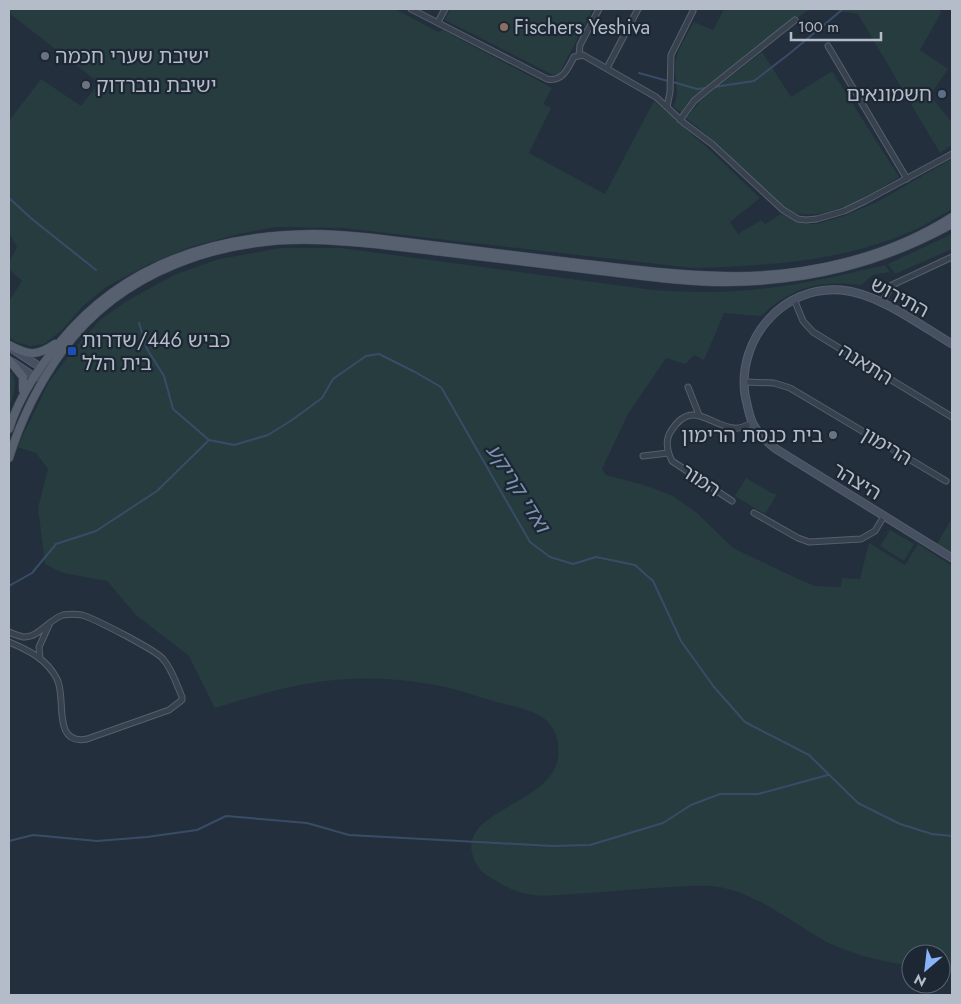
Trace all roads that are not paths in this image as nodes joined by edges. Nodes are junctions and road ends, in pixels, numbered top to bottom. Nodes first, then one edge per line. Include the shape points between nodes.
1 (414, 9) edge
2 (445, 9) edge
3 (599, 9) edge
4 (638, 9) edge
5 (693, 11) dead end
6 (795, 20) dead end
7 (438, 22) junction
8 (828, 46) dead end
9 (579, 55) junction
10 (607, 68) junction
11 (667, 107) junction
12 (680, 120) junction
13 (952, 154) edge
14 (907, 179) junction
15 (952, 217) edge
16 (952, 224) edge
17 (952, 257) edge
18 (794, 299) junction
19 (882, 302) junction
20 (63, 338) junction
21 (952, 344) edge
22 (9, 345) edge
23 (9, 360) edge
24 (40, 367) junction
25 (33, 376) junction
26 (44, 377) junction
27 (745, 382) junction
28 (688, 387) dead end
29 (21, 398) junction
30 (699, 415) junction
31 (952, 417) edge
32 (752, 423) junction
33 (9, 429) edge
34 (668, 453) junction
35 (643, 456) dead end
36 (9, 458) edge
37 (946, 481) dead end
38 (732, 501) dead end
39 (754, 513) dead end
40 (884, 516) junction
41 (952, 558) edge
42 (52, 621) junction
43 (9, 632) edge
44 (9, 642) edge
45 (40, 658) junction

1 - 7 street
2 - 7 street
3 - 9 street via 580,45
4 - 10 street
5 - 11 street via 671,56
6 - 12 street via 694,101
7 - 9 street via 547,79 558,79 574,56
8 - 14 street
9 - 10 street
10 - 11 street via 652,94
11 - 12 street
12 - 14 street via 712,144 783,210 798,219 817,219 844,211
13 - 14 street
15 - 20 main road via 912,238 847,262 740,276 645,271 373,238 314,234 247,239 188,253 150,269 104,298
16 - 26 main road via 915,244 848,267 797,277 740,282 644,276 373,243 314,240 248,244 183,261 152,274 121,293 80,328
17 - 19 street via 894,283
18 - 19 street, התירוש via 816,291 840,290 864,294
18 - 27 street, התירוש via 780,307 758,331 748,352
18 - 31 street, התאנה via 803,320 813,332
19 - 21 street, התירוש
20 - 22 main road via 35,354
20 - 24 main road
22 - 24 street
23 - 25 street
23 - 29 main road via 24,379
24 - 25 main road
24 - 26 street
25 - 26 street
25 - 29 main road
26 - 36 main road via 24,414
27 - 32 street, התירוש
27 - 37 street, הרימון via 774,383 790,388
28 - 30 street
29 - 33 main road
30 - 32 street via 733,428
30 - 34 street, המור via 684,418 672,429 668,436
32 - 40 street, היצהר via 776,449
34 - 35 street
34 - 38 street, המור via 679,466
39 - 40 street via 809,542 861,540 875,531
40 - 41 street, היצהר
42 - 43 street via 27,637
42 - 45 street via 42,639
42 - 45 street via 62,615 81,615 158,654 168,666 182,700 169,710 87,739 74,738 63,726 60,684
44 - 45 street

